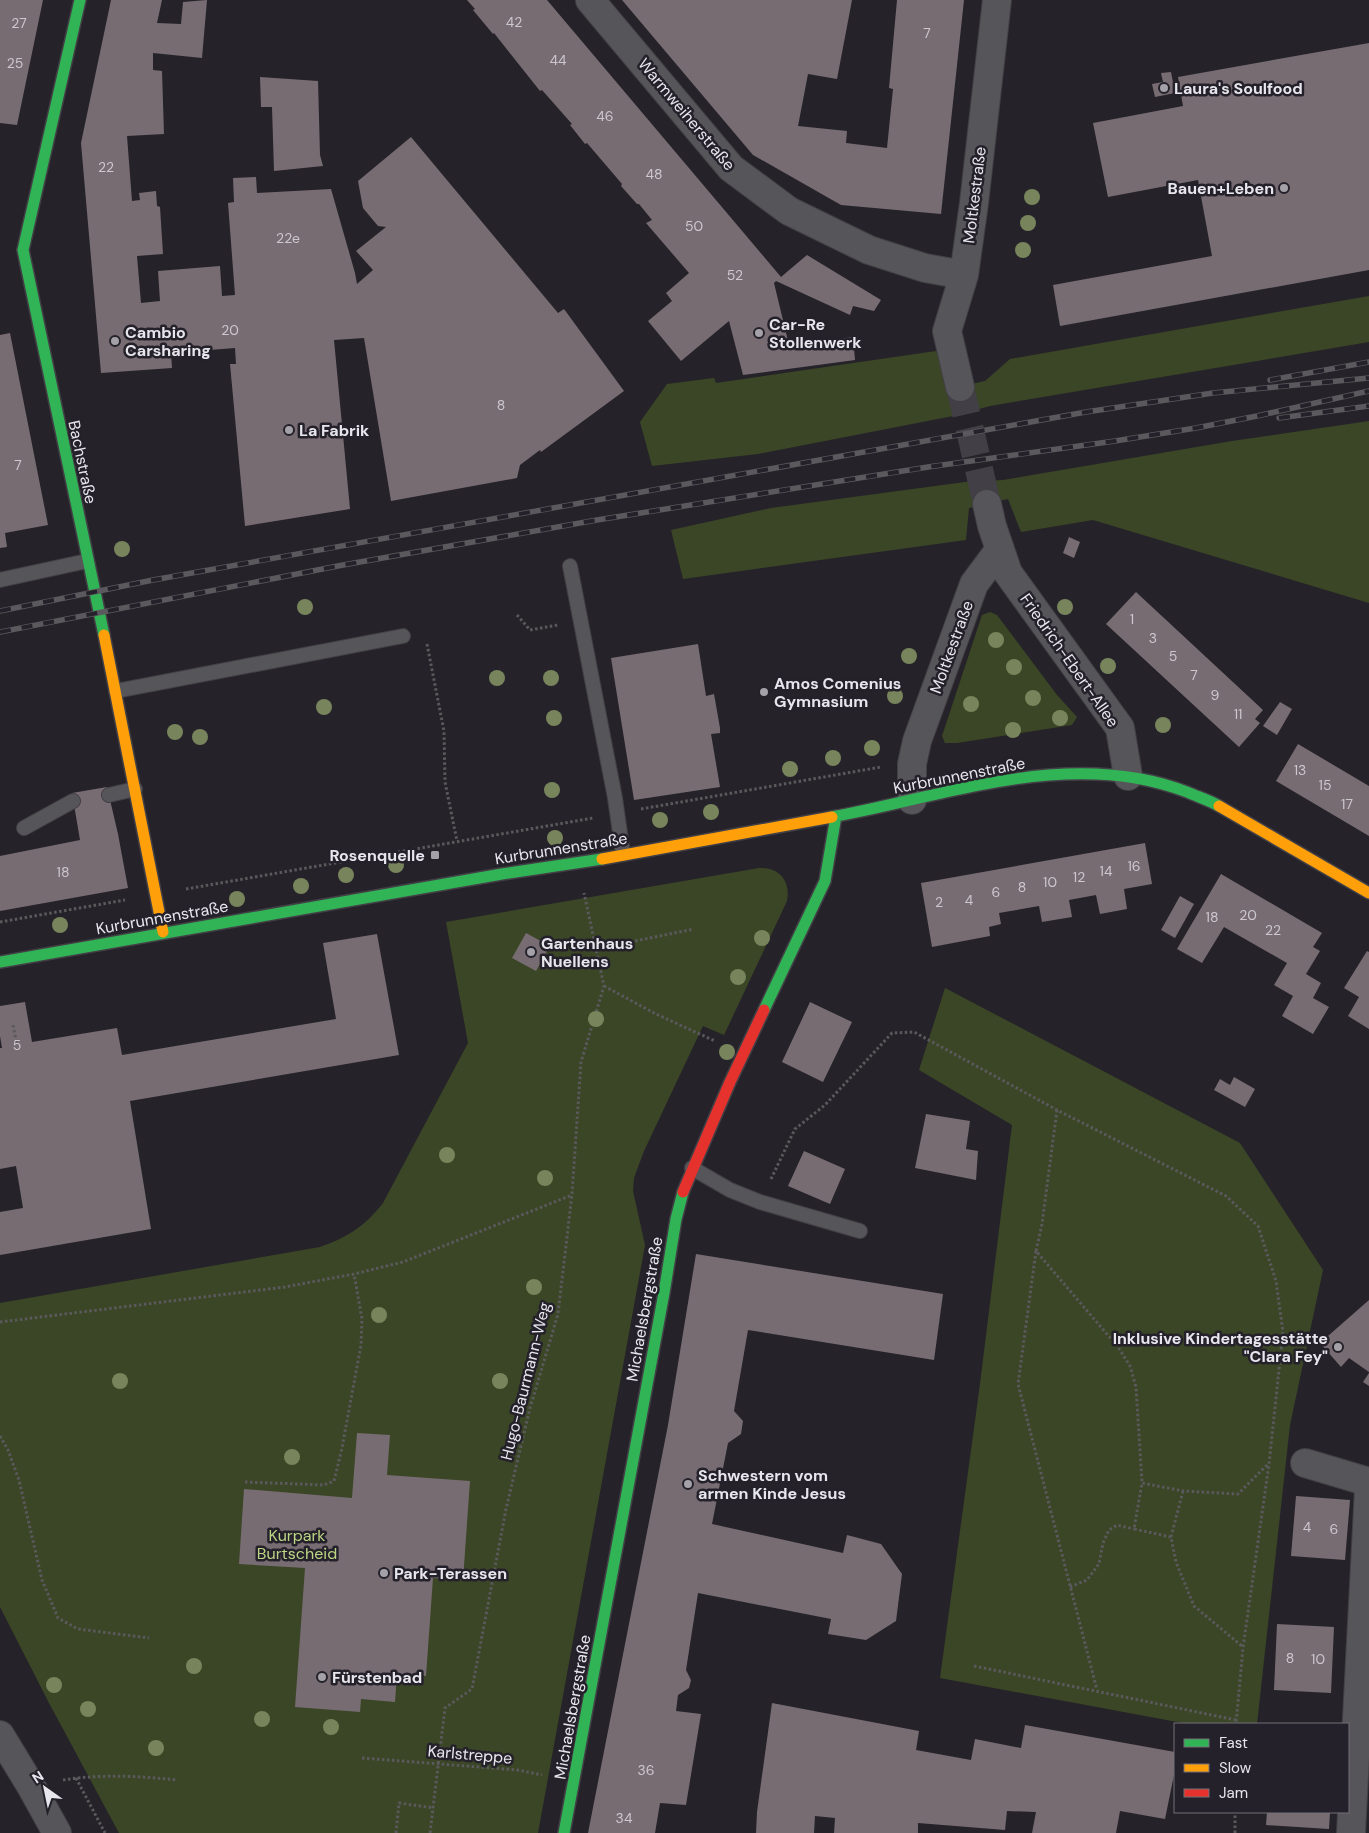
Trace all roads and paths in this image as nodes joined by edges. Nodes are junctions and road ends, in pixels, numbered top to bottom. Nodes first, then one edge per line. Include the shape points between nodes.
1 (80, 0) edge
2 (590, 0) edge
3 (997, 0) edge
4 (964, 275) junction
5 (960, 387) tunnel mouth
6 (987, 504) tunnel mouth
7 (1000, 549) junction
8 (87, 561) junction
9 (570, 566) dead end
10 (0, 580) edge
11 (517, 615) dead end
12 (544, 627) dead end
13 (403, 636) dead end
14 (426, 641) dead end
15 (116, 690) junction
16 (1128, 776) junction
17 (135, 789) junction
18 (109, 795) dead end
19 (912, 800) junction
20 (74, 801) dead end
21 (617, 814) junction
22 (836, 816) junction
23 (24, 828) dead end
24 (457, 841) junction
25 (624, 854) junction
26 (577, 863) junction
27 (156, 894) junction
28 (1369, 894) edge
29 (0, 922) edge
30 (694, 929) dead end
31 (164, 932) junction
32 (596, 948) junction
33 (0, 962) edge
34 (604, 986) junction
35 (13, 1025) dead end
36 (692, 1030) dead end
37 (17, 1045) dead end
38 (1057, 1110) junction
39 (692, 1168) junction
40 (572, 1194) junction
41 (760, 1202) junction
42 (860, 1231) dead end
43 (1036, 1251) junction
44 (354, 1274) junction
45 (0, 1322) edge
46 (0, 1436) edge
47 (1305, 1463) dead end
48 (1269, 1464) junction
49 (245, 1482) dead end
50 (1369, 1482) edge
51 (1142, 1484) junction
52 (1369, 1489) edge
53 (1184, 1491) junction
54 (1134, 1529) junction
55 (1171, 1537) junction
56 (1070, 1587) junction
57 (149, 1638) dead end
58 (1243, 1648) junction
59 (974, 1666) dead end
60 (1097, 1690) junction
61 (1236, 1722) edge
62 (0, 1735) edge
63 (362, 1758) dead end
64 (439, 1764) junction
65 (76, 1778) junction
66 (177, 1780) dead end
67 (575, 1781) junction
68 (31, 1786) junction
69 (1360, 1795) edge
70 (434, 1808) junction
71 (1235, 1813) edge
72 (56, 1833) edge
73 (106, 1833) edge
74 (396, 1833) edge
75 (430, 1833) edge
76 (564, 1833) edge
77 (1235, 1833) edge
78 (1351, 1833) edge

1 - 8 street, Bachstraße via 23,250
2 - 4 street, Warmweiherstraße via 731,168 789,211 868,250 924,268
3 - 4 street, Moltkestraße
4 - 5 street, Moltkestraße via 947,331
6 - 7 street
7 - 16 street, Friedrich-Ebert-Allee via 1008,573 1120,728
7 - 19 street, Moltkestraße via 974,584 917,741 912,764
8 - 10 lane
8 - 15 street, Bachstraße
9 - 21 lane
11 - 12 path via 530,630
13 - 15 lane
14 - 24 path via 444,731 445,782
15 - 17 street, Bachstraße
16 - 19 street, Kurbrunnenstraße via 1066,773 994,782
16 - 28 street via 1168,785 1214,803
17 - 18 lane
17 - 27 street, Bachstraße
19 - 21 path via 888,766
19 - 22 street, Kurbrunnenstraße
20 - 23 lane
21 - 24 path
21 - 25 lane
22 - 25 street, Kurbrunnenstraße
22 - 39 street, Michaelsbergstraße via 825,880
24 - 27 path
25 - 26 street, Kurbrunnenstraße
26 - 31 street, Kurbrunnenstraße
26 - 32 path, Hugo-Baurmann-Weg
27 - 29 path
27 - 31 street, Bachstraße
30 - 32 path
31 - 33 street, Kurbrunnenstraße
32 - 34 path, Hugo-Baurmann-Weg
34 - 36 path
34 - 40 path, Hugo-Baurmann-Weg via 581,1062
35 - 37 path
38 - 41 path via 914,1032 892,1033 825,1105 795,1129
38 - 43 path
38 - 48 path via 1226,1196 1258,1226 1276,1281 1283,1332
39 - 41 lane via 730,1190
39 - 67 street, Michaelsbergstraße via 676,1219
40 - 44 path via 403,1262
40 - 64 path, Hugo-Baurmann-Weg via 558,1314 530,1408 506,1509 472,1689 445,1708
41 - 42 lane
43 - 51 path via 1118,1347 1130,1366 1136,1387
43 - 56 path via 1018,1384
44 - 45 path via 285,1287
44 - 49 path via 362,1319 361,1345 334,1481 324,1485
46 - 57 path via 19,1480 42,1580 58,1618 78,1629
47 - 50 street
48 - 53 path via 1238,1494
48 - 58 path
51 - 53 path
51 - 54 path
52 - 69 street
53 - 55 path
54 - 55 path
54 - 56 path via 1117,1526 1109,1530 1099,1564 1087,1580
55 - 58 path via 1176,1562 1194,1606
56 - 60 path
58 - 61 path
59 - 60 path
60 - 61 path
62 - 68 street
63 - 64 path, Karlstreppe
64 - 67 path, Karlstreppe via 518,1770
64 - 70 path, Hugo-Baurmann-Weg
65 - 66 path via 133,1776
65 - 68 path
65 - 73 path
67 - 76 street, Michaelsbergstraße
68 - 72 street
69 - 78 street
70 - 74 path via 399,1803
70 - 75 path, Hugo-Baurmann-Weg
71 - 77 path

